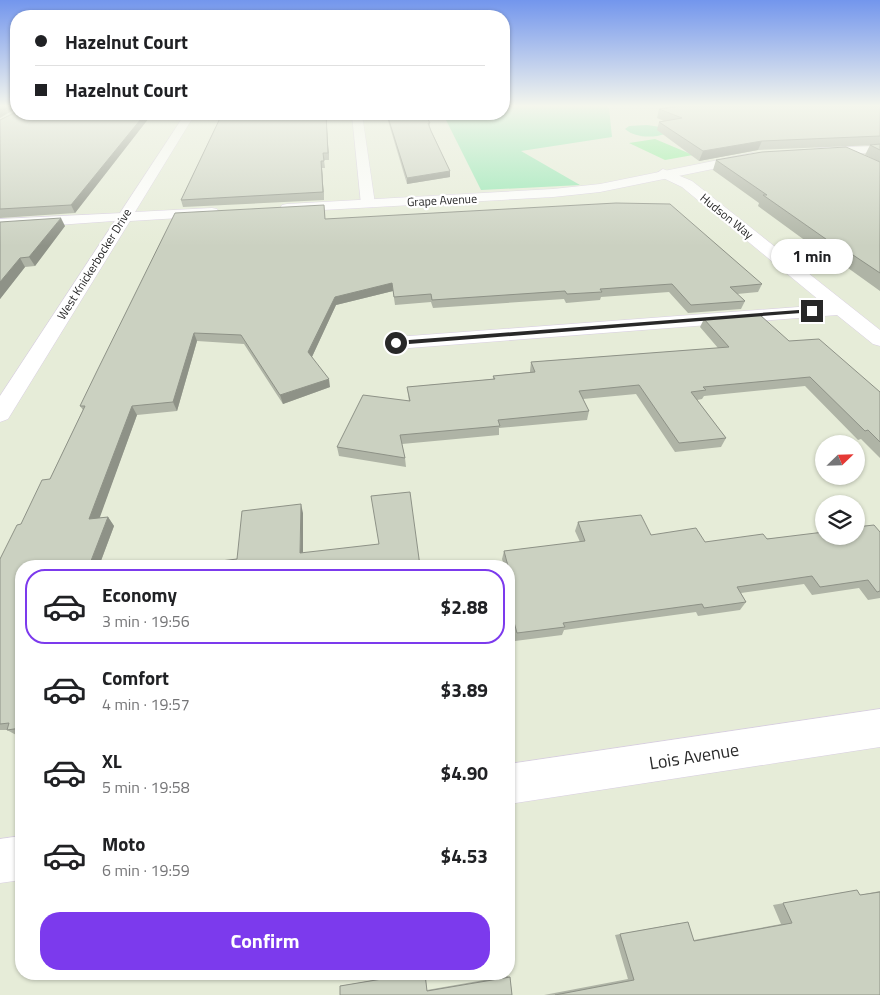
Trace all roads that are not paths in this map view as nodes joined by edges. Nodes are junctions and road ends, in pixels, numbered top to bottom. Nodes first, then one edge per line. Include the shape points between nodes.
1 (165, 152) edge
2 (361, 152) edge
3 (846, 152) edge
4 (768, 155) edge
5 (864, 161) edge
6 (663, 173) junction
7 (368, 204) junction
8 (270, 209) edge
9 (221, 212) edge
10 (124, 217) junction
11 (0, 224) edge
12 (842, 308) junction
13 (880, 340) edge
14 (396, 343) dead end
15 (0, 414) edge
16 (880, 728) edge
17 (515, 783) edge
18 (15, 859) edge
19 (0, 861) edge

1 - 10 street, West Knickerbocker Drive
2 - 7 street
3 - 5 street
4 - 6 street, Grape Avenue
6 - 7 street, Grape Avenue via 600,188 553,193
6 - 12 street, Hudson Way via 687,184
7 - 8 street, Grape Avenue
9 - 10 street
10 - 11 street
10 - 15 street, West Knickerbocker Drive
12 - 13 street, Hudson Way
12 - 14 street
16 - 17 street, Lois Avenue
18 - 19 street

